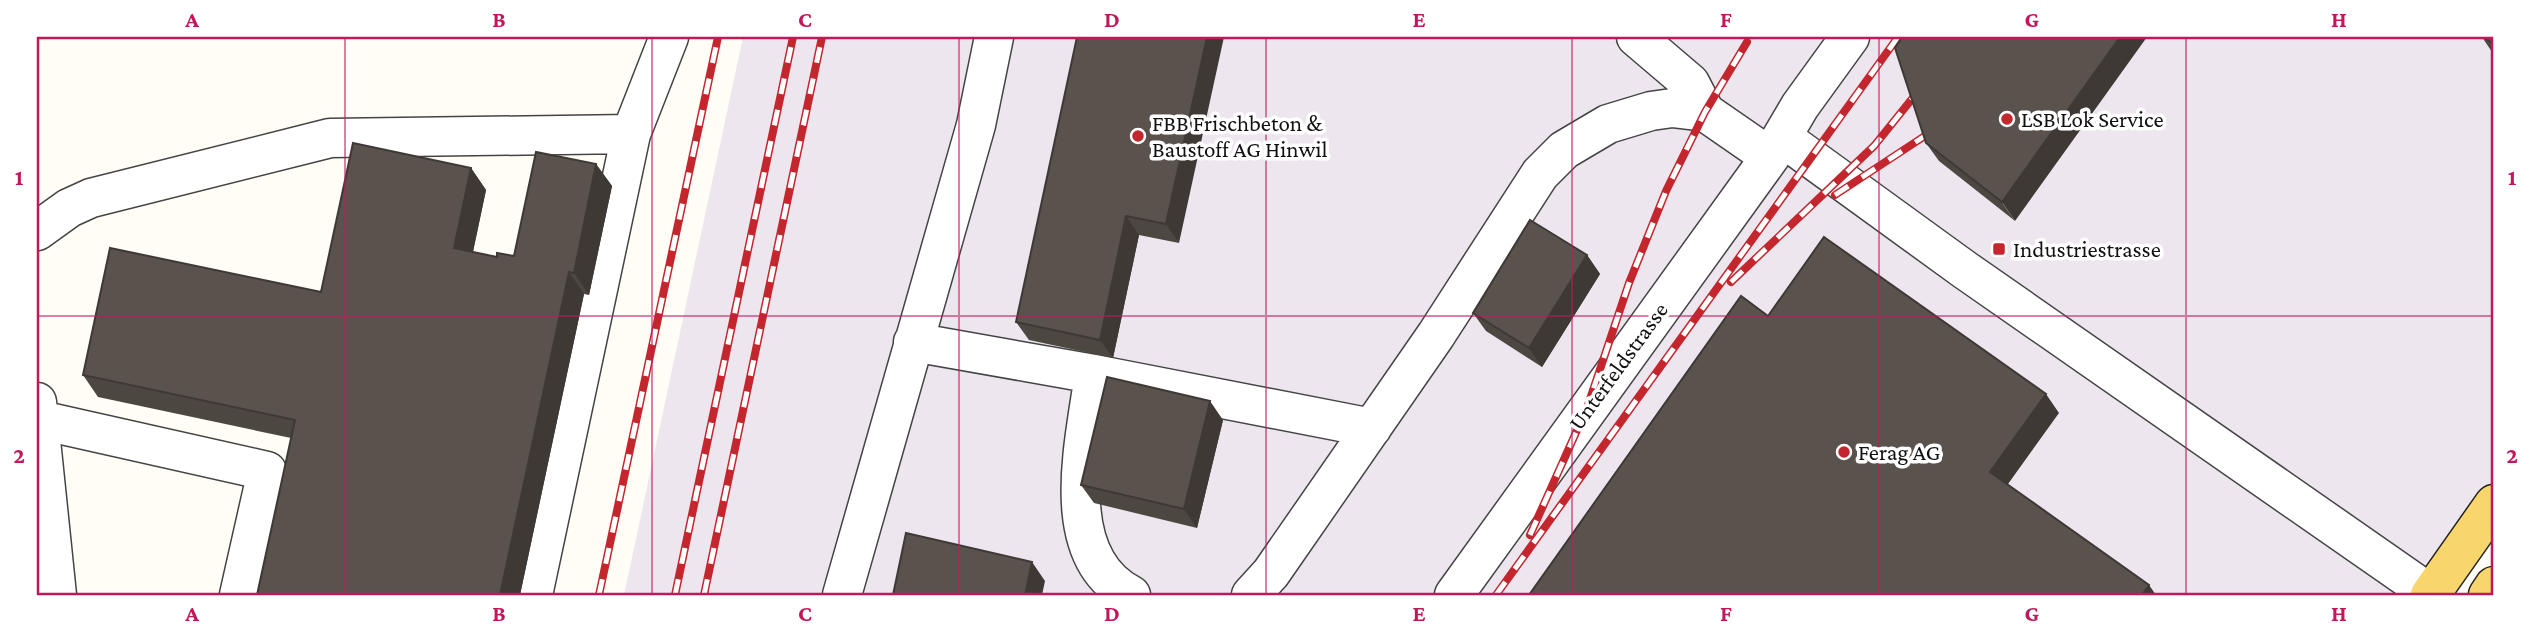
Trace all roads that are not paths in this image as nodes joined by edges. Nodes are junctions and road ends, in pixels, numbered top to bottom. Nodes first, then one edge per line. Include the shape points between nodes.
1 (668, 37) edge
2 (994, 37) edge
3 (1636, 37) edge
4 (1850, 37) edge
5 (1705, 111) junction
6 (631, 134) junction
7 (1777, 148) junction
8 (37, 231) edge
9 (913, 342) junction
10 (1094, 374) junction
11 (38, 411) edge
12 (1372, 428) junction
13 (2494, 504) edge
14 (2494, 586) edge
15 (1117, 592) edge
16 (57, 595) edge
17 (239, 595) edge
18 (533, 595) edge
19 (842, 595) edge
20 (1251, 595) edge
21 (1454, 595) edge
22 (2431, 595) edge
23 (2488, 595) edge

1 - 6 street
2 - 9 street via 976,125
3 - 5 street via 1690,83
4 - 7 street, Unterfeldstrasse via 1800,106
5 - 7 street
5 - 12 street via 1672,108 1631,116 1563,150 1540,174
6 - 8 street via 330,138 91,198
6 - 18 street
7 - 21 street, Unterfeldstrasse
7 - 22 street via 1976,278
9 - 10 street
9 - 19 street
10 - 12 street
10 - 15 street via 1079,491 1084,538
11 - 16 street
11 - 17 street via 267,471
12 - 20 street
13 - 22 main road
14 - 23 main road

